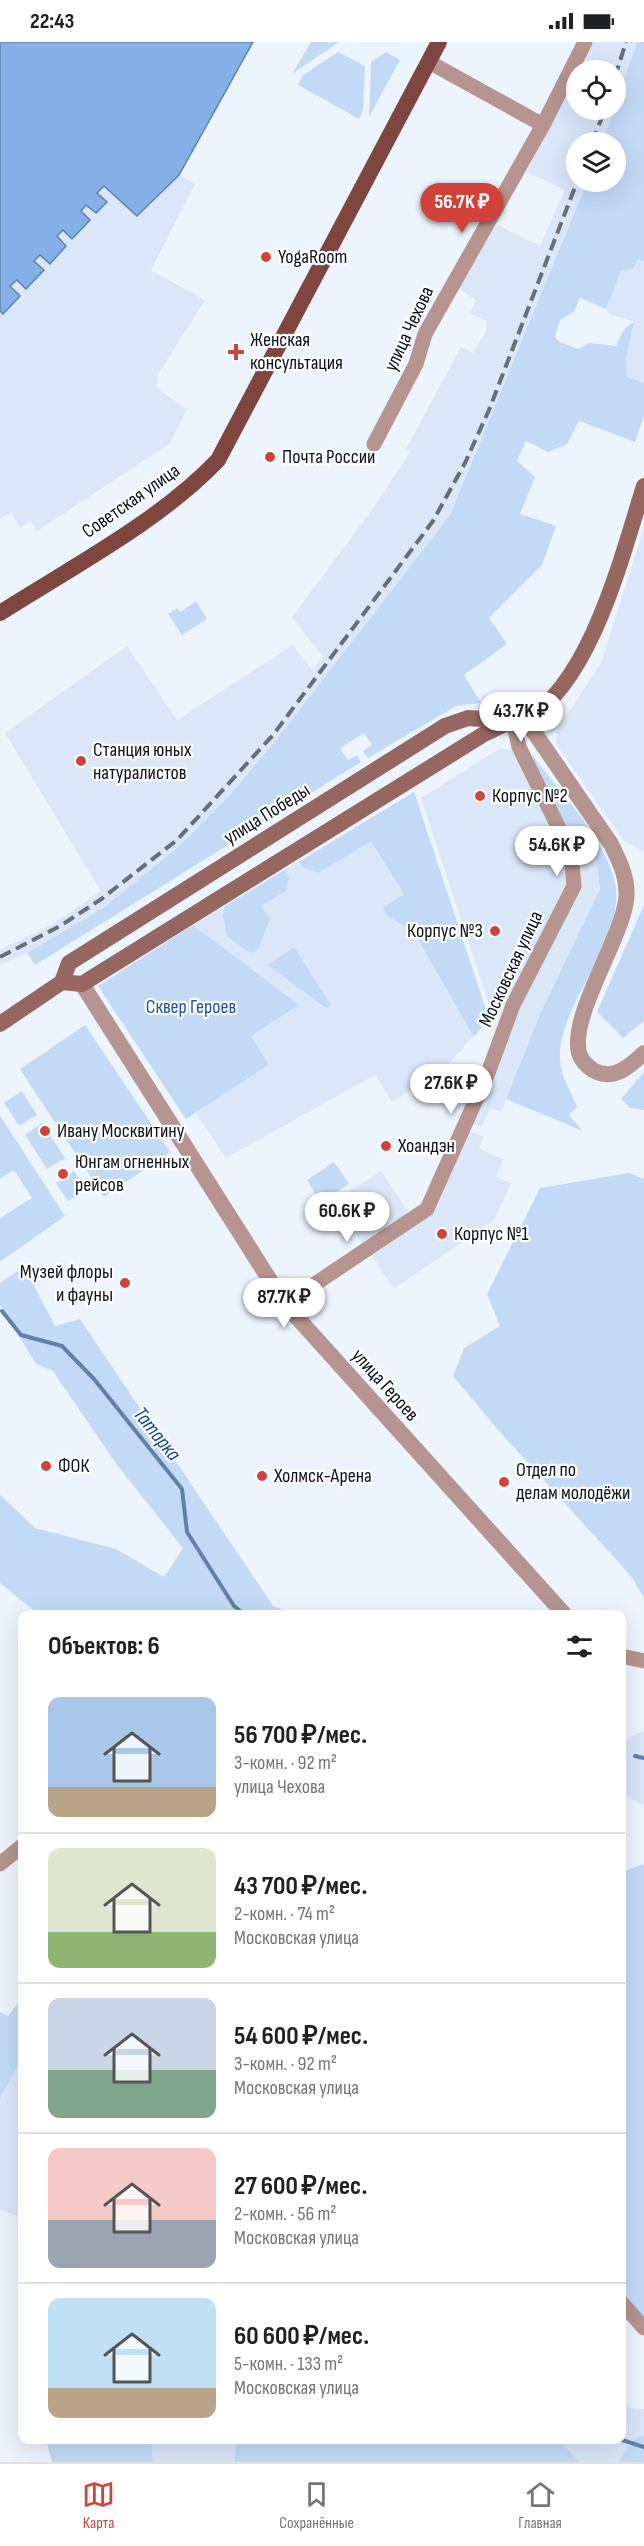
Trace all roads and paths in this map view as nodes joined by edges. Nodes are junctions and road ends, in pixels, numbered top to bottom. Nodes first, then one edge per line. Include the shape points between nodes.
1 (439, 42) edge
2 (585, 42) edge
3 (429, 62) junction
4 (543, 125) junction
5 (374, 444) dead end
6 (644, 486) edge
7 (0, 613) edge
8 (519, 720) junction
9 (62, 982) junction
10 (82, 984) junction
11 (0, 1024) edge
12 (644, 1053) edge
13 (285, 1304) junction
14 (560, 1610) edge
15 (626, 1657) edge
16 (644, 1662) edge
17 (18, 1849) edge
18 (0, 1864) edge
19 (626, 2308) edge
20 (644, 2328) edge

1 - 3 main road, Советская улица
2 - 4 street, улица Чехова
3 - 4 street
3 - 7 main road, Советская улица via 218,460 193,486 162,509
4 - 5 street, улица Чехова via 425,334 416,364
6 - 8 main road via 602,614 584,652 546,703
8 - 9 main road, улица Победы via 468,718 445,726 69,963
8 - 10 main road via 484,734
8 - 12 street via 611,844 627,885 626,902 584,1015 579,1054 599,1074 614,1074
8 - 13 street, Московская улица via 519,747 571,853 574,886 513,1005 488,1074 427,1209
9 - 10 main road
9 - 11 main road, улица Победы
10 - 13 street, улица Героев
13 - 14 street, улица Героев
15 - 16 street
17 - 18 street
19 - 20 street

